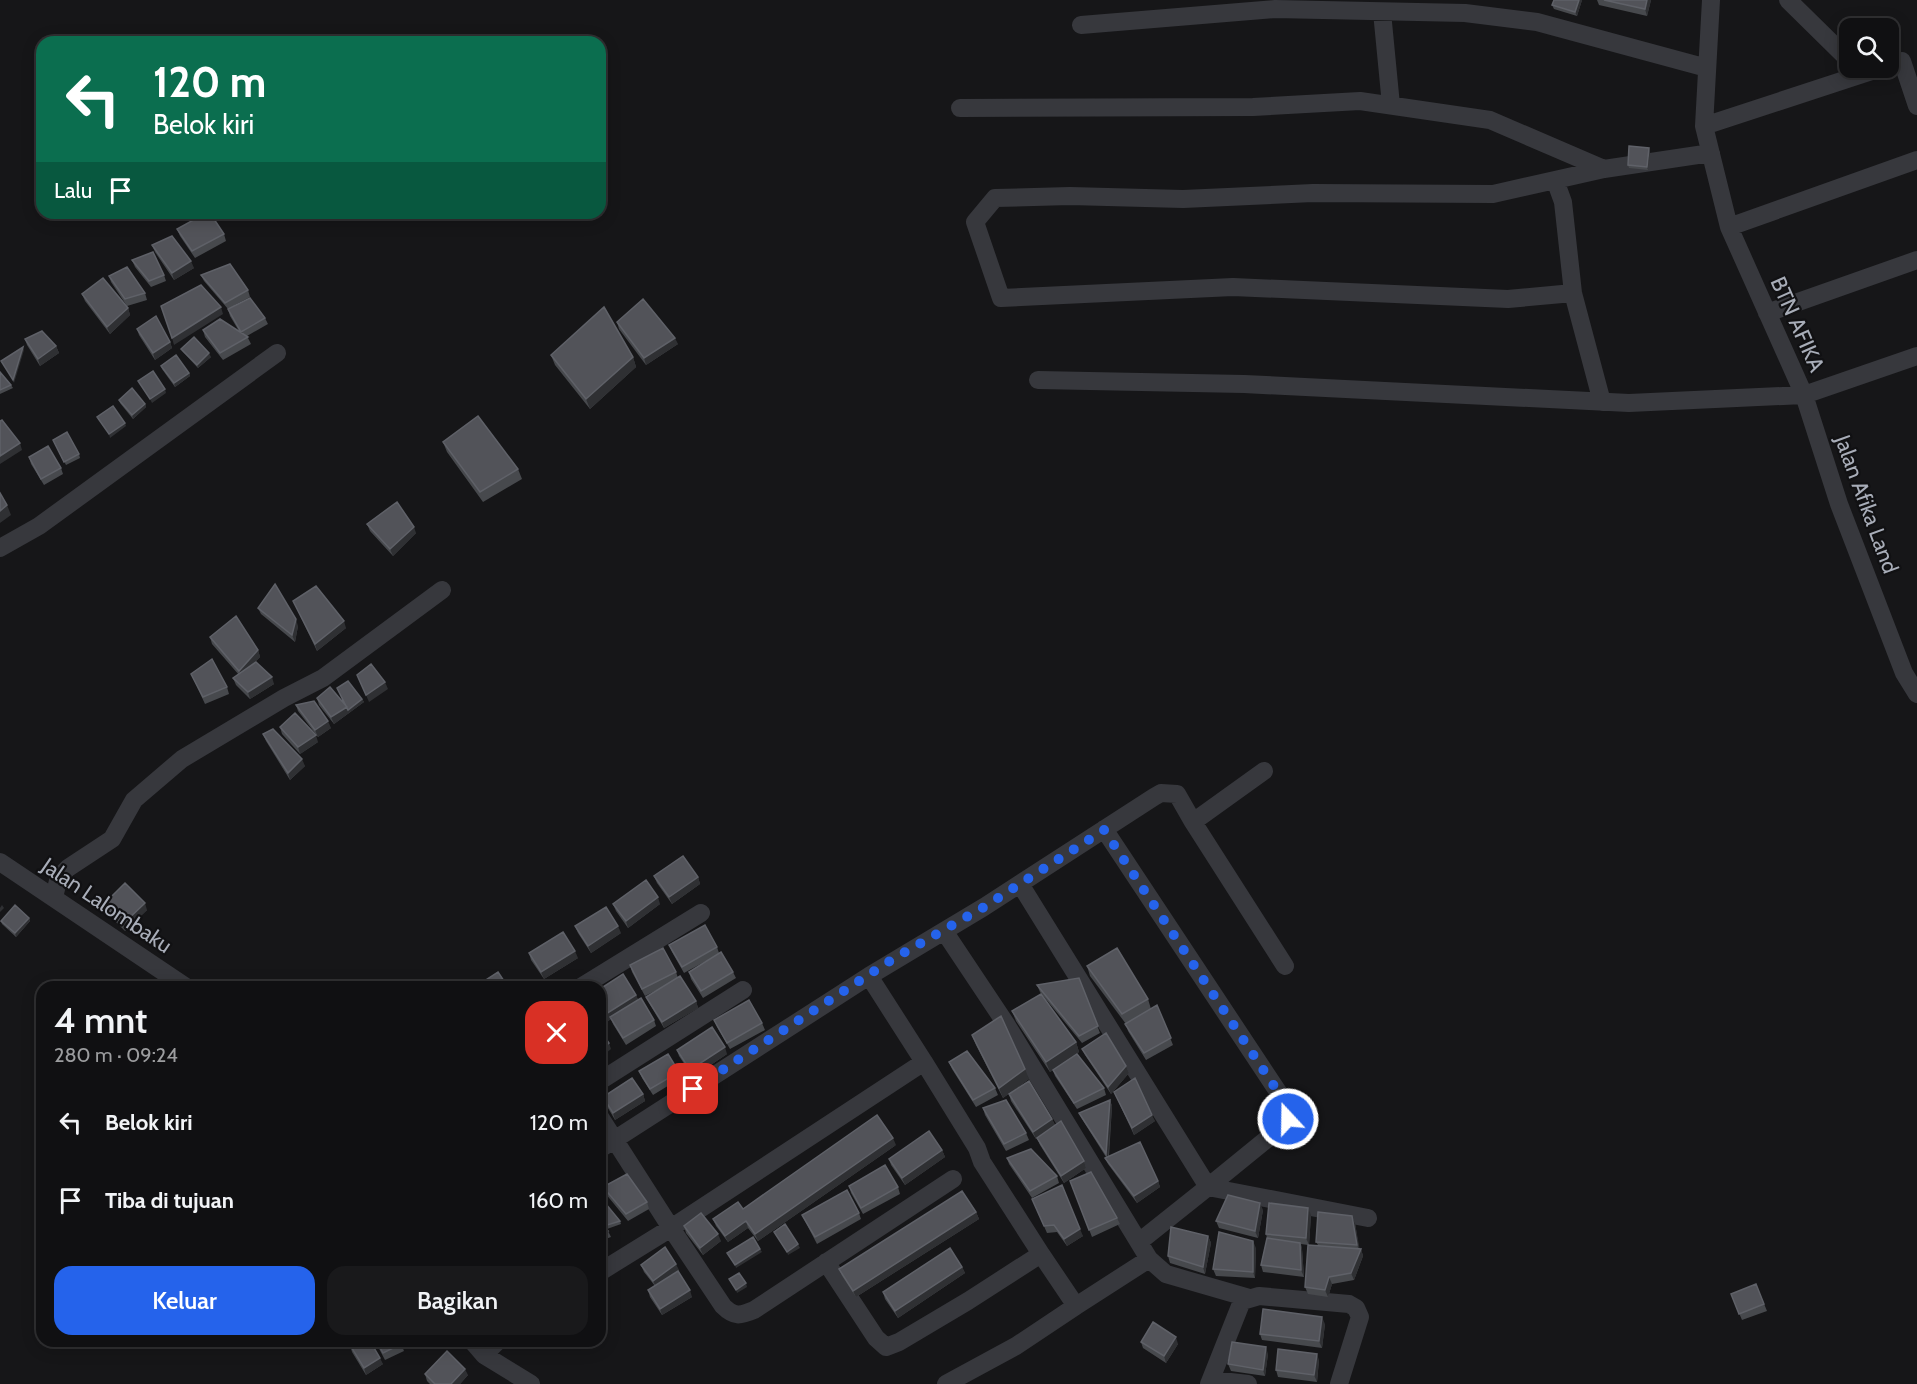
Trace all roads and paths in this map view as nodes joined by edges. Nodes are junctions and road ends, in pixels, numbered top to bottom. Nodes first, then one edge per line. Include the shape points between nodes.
1 (1711, 0) edge
2 (1788, 0) edge
3 (1382, 12) junction
4 (1081, 25) dead end
5 (1839, 50) edge
6 (1902, 60) edge
7 (1707, 68) junction
8 (1839, 74) edge
9 (1391, 105) junction
10 (1917, 106) edge
11 (960, 108) dead end
12 (1704, 126) junction
13 (1711, 153) junction
14 (1917, 160) edge
15 (1604, 169) junction
16 (1555, 180) junction
17 (1729, 227) junction
18 (1917, 260) edge
19 (1573, 293) junction
20 (1767, 313) junction
21 (277, 353) dead end
22 (1917, 356) edge
23 (1038, 380) dead end
24 (1804, 396) junction
25 (1602, 402) junction
26 (0, 548) edge
27 (442, 590) dead end
28 (1911, 669) edge
29 (1917, 694) edge
30 (1264, 771) dead end
31 (1193, 822) junction
32 (1104, 830) junction
33 (5, 870) edge
34 (1020, 884) junction
35 (54, 897) junction
36 (701, 913) dead end
37 (944, 931) junction
38 (1285, 966) dead end
39 (869, 976) junction
40 (177, 981) edge
41 (591, 981) edge
42 (743, 990) dead end
43 (924, 1062) junction
44 (606, 1077) edge
45 (607, 1144) edge
46 (953, 1179) dead end
47 (1208, 1187) junction
48 (1368, 1218) dead end
49 (671, 1228) junction
50 (1139, 1242) junction
51 (1041, 1254) junction
52 (1149, 1259) junction
53 (826, 1262) junction
54 (606, 1268) edge
55 (1249, 1298) junction
56 (1076, 1306) junction
57 (478, 1348) edge
58 (1211, 1382) edge
59 (531, 1384) edge
60 (946, 1384) edge
61 (1248, 1384) edge
62 (1339, 1384) edge

1 - 7 street, BTN AFIKA
2 - 5 street
3 - 4 street via 1275,9
3 - 7 street via 1465,13 1536,22
3 - 9 street
6 - 10 street
7 - 12 street, BTN AFIKA
8 - 12 street
9 - 11 street via 1360,101 1252,107
9 - 15 street via 1490,120
12 - 13 street, BTN AFIKA
13 - 15 street
13 - 17 street, BTN AFIKA
14 - 17 street
15 - 16 street
16 - 19 street via 1563,202
16 - 19 street via 1493,194 995,198 975,222 1001,298 1233,287 1508,299
17 - 20 street, BTN AFIKA
18 - 20 street
19 - 25 street
20 - 24 street, BTN AFIKA
21 - 26 street via 39,526
22 - 24 street, BTN AFIKA
23 - 25 street via 1244,384
24 - 25 street
24 - 28 street, Jalan Afika Land via 1839,504
27 - 35 street via 323,678 182,759 134,800 112,839 59,877
28 - 29 street, Jalan Afika Land
30 - 31 street
31 - 32 street via 1177,794 1161,794
31 - 38 street
32 - 34 street
32 - 47 street via 1290,1110 1283,1126
33 - 35 street, Jalan Lalombaku
34 - 37 street
34 - 47 street
35 - 40 street, Jalan Lalombaku
36 - 41 street
37 - 39 street
37 - 50 street via 1006,1024
39 - 43 street
39 - 45 street
42 - 44 street
43 - 49 street
43 - 51 street
45 - 49 street
46 - 53 street
47 - 48 street
47 - 50 street
49 - 53 street via 723,1306 735,1316 754,1310
49 - 54 street
50 - 52 street
51 - 53 street via 886,1347
51 - 56 street
52 - 55 street via 1166,1274
52 - 56 street
55 - 58 street via 1242,1301 1234,1317
55 - 62 street via 1349,1304 1356,1308 1360,1317
56 - 60 street via 1016,1346
57 - 59 street
58 - 61 street

